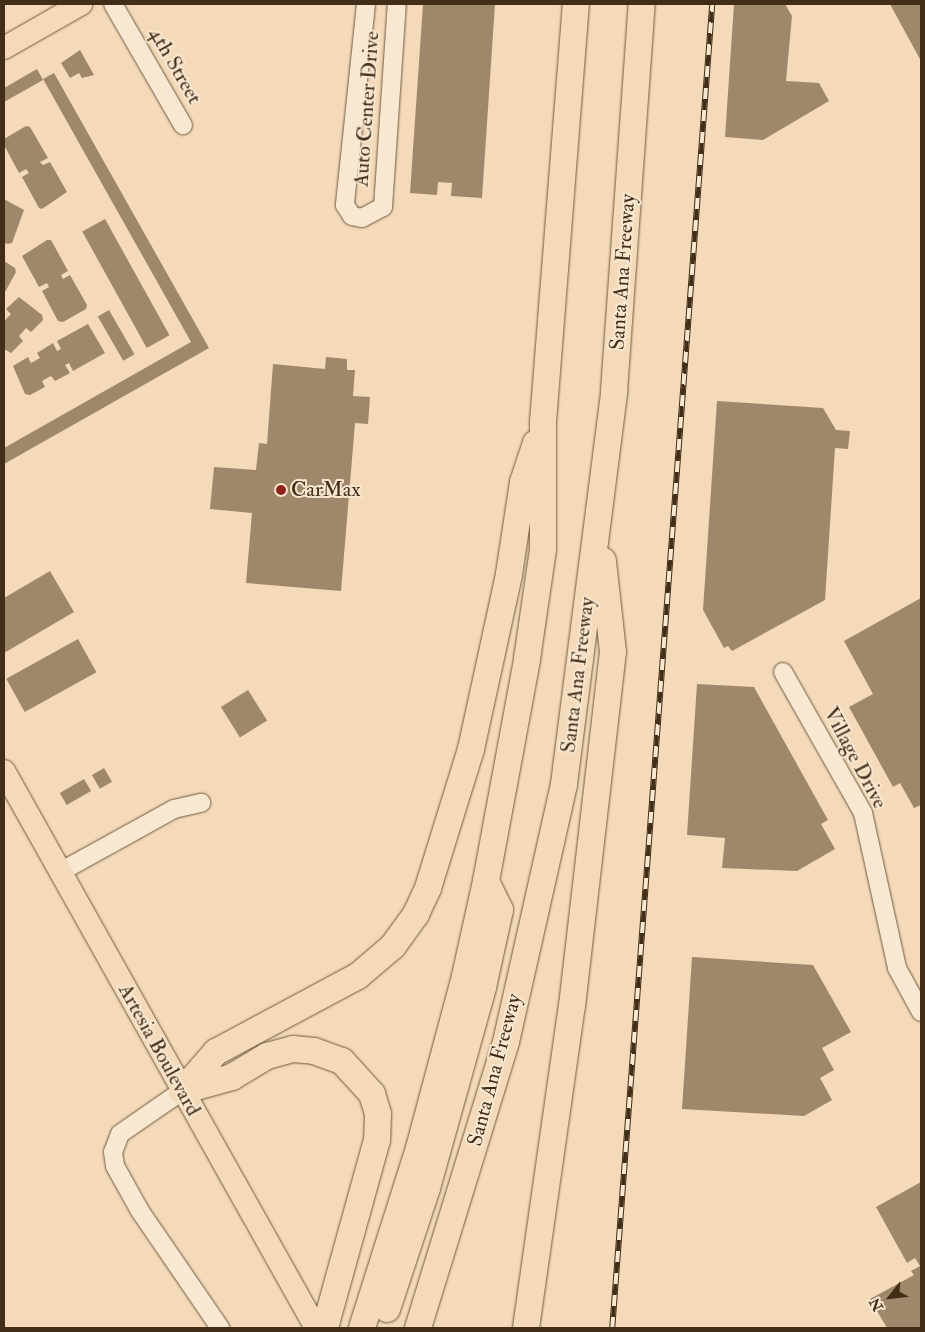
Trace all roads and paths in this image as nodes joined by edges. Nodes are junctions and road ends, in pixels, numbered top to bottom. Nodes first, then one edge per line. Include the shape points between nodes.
1 (81, 4) edge
2 (113, 4) edge
3 (366, 4) edge
4 (397, 4) edge
5 (576, 4) edge
6 (642, 4) edge
7 (4, 48) edge
8 (183, 125) dead end
9 (543, 422) junction
10 (599, 516) junction
11 (783, 672) dead end
12 (4, 770) edge
13 (201, 803) dead end
14 (60, 872) junction
15 (921, 1012) edge
16 (182, 1091) junction
17 (374, 1322) edge
18 (220, 1328) edge
19 (316, 1328) edge
20 (325, 1328) edge
21 (418, 1328) edge
22 (526, 1328) edge

1 - 7 main road
2 - 8 street, 4th Street
3 - 4 street, Auto Center Drive via 345,205 352,216 362,218 383,207
5 - 9 highway
6 - 10 highway, Santa Ana Freeway via 614,391
9 - 16 highway via 523,482 507,584 471,749 434,872 416,914 393,946 358,976 216,1052
9 - 17 highway via 542,549 527,659 486,881 465,976
10 - 21 highway, Santa Ana Freeway via 562,794 506,1042
10 - 22 highway via 613,652 572,1006
11 - 15 street, Village Drive via 863,813 897,968
12 - 14 main road, Artesia Boulevard
13 - 14 street via 174,809
14 - 16 main road, Artesia Boulevard
16 - 18 street via 120,1134 113,1152 115,1166 140,1211
16 - 19 main road, Artesia Boulevard
16 - 20 highway via 232,1076 267,1056 292,1049 314,1051 342,1061 372,1094 379,1123 377,1140

